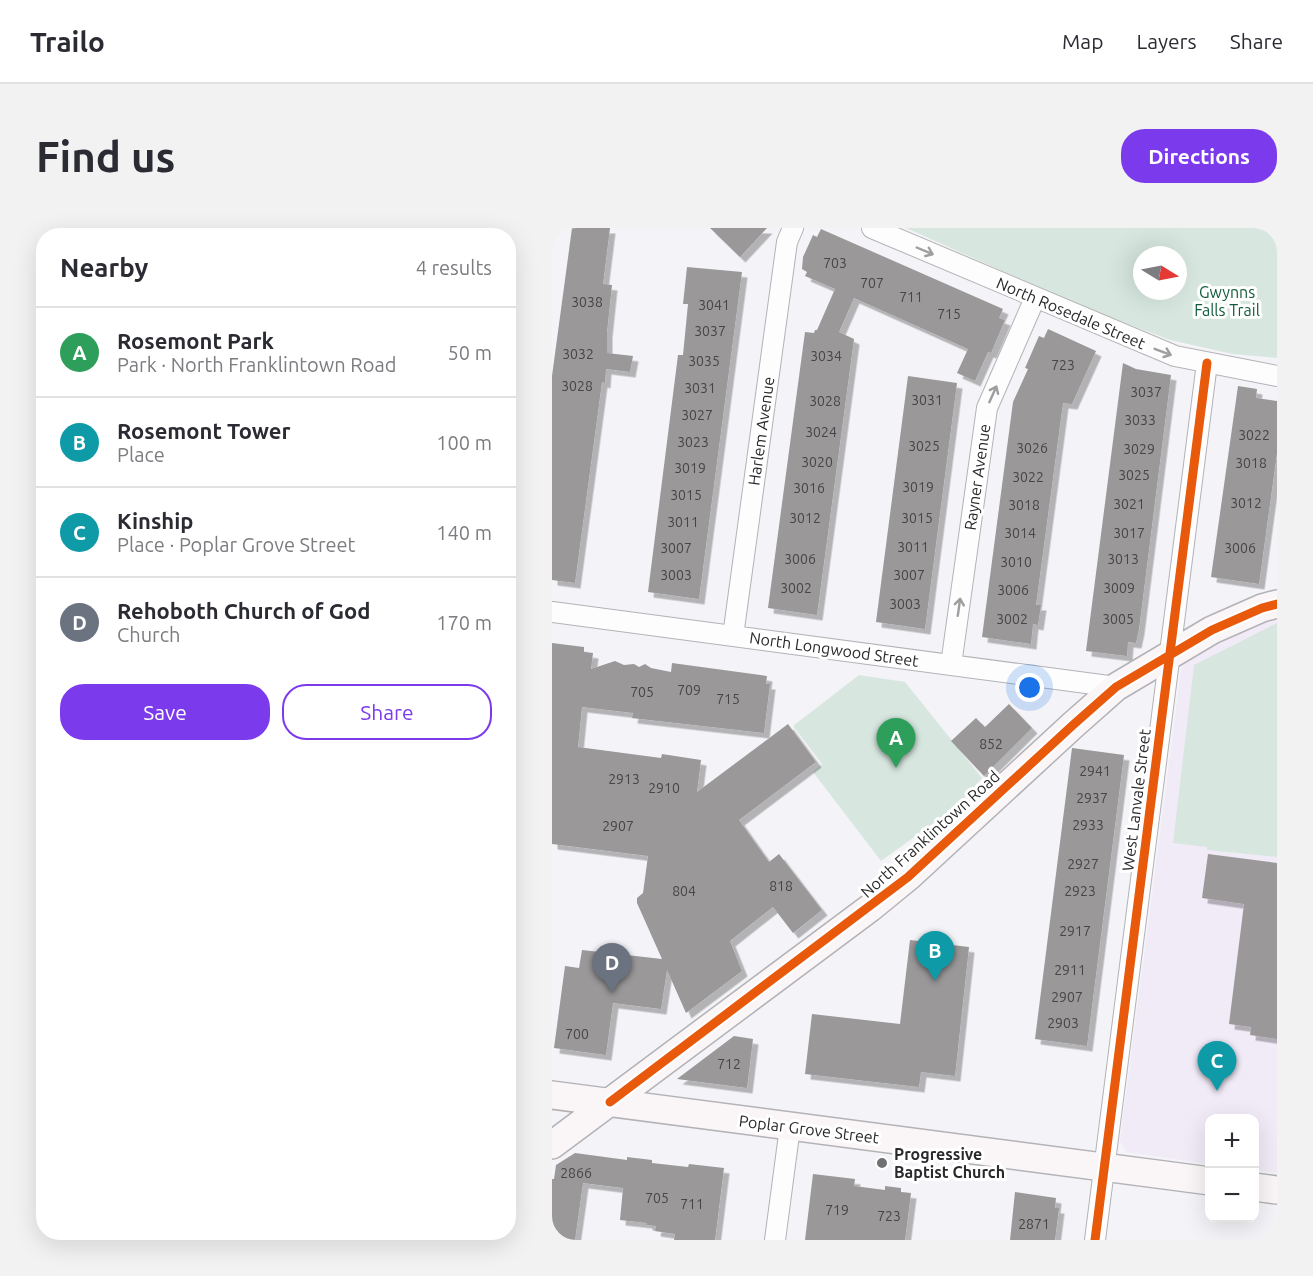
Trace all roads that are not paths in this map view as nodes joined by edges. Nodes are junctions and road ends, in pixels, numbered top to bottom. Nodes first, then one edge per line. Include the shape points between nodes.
1 (793, 228) edge
2 (872, 228) edge
3 (1035, 298) junction
4 (1206, 363) junction
5 (1277, 376) edge
6 (1277, 603) edge
7 (552, 612) edge
8 (733, 636) junction
9 (1170, 654) junction
10 (951, 665) junction
11 (1116, 687) junction
12 (552, 1095) edge
13 (610, 1102) junction
14 (790, 1126) junction
15 (552, 1144) edge
16 (1104, 1167) junction
17 (1205, 1180) edge
18 (1259, 1188) edge
19 (1277, 1190) edge
20 (775, 1240) edge
21 (1095, 1240) edge

1 - 8 street, Harlem Avenue via 787,242
2 -> 3 street, North Rosedale Street
3 -> 4 street, North Rosedale Street via 1175,356
10 -> 3 street, Rayner Avenue via 987,408
4 - 5 street, North Rosedale Street
4 - 9 street, West Lanvale Street
6 - 9 street, North Franklintown Road via 1212,630
7 - 8 street, North Longwood Street
8 - 10 street, North Longwood Street
9 - 11 street, North Franklintown Road
9 - 16 street, West Lanvale Street
10 - 11 street, North Longwood Street
11 - 13 street, North Franklintown Road via 908,877
12 - 13 street, Poplar Grove Street
13 - 14 street, Poplar Grove Street
13 - 15 street, North Franklintown Road
14 - 16 street, Poplar Grove Street
14 - 20 street
16 - 17 street, Poplar Grove Street
16 - 21 street, West Lanvale Street
18 - 19 street

